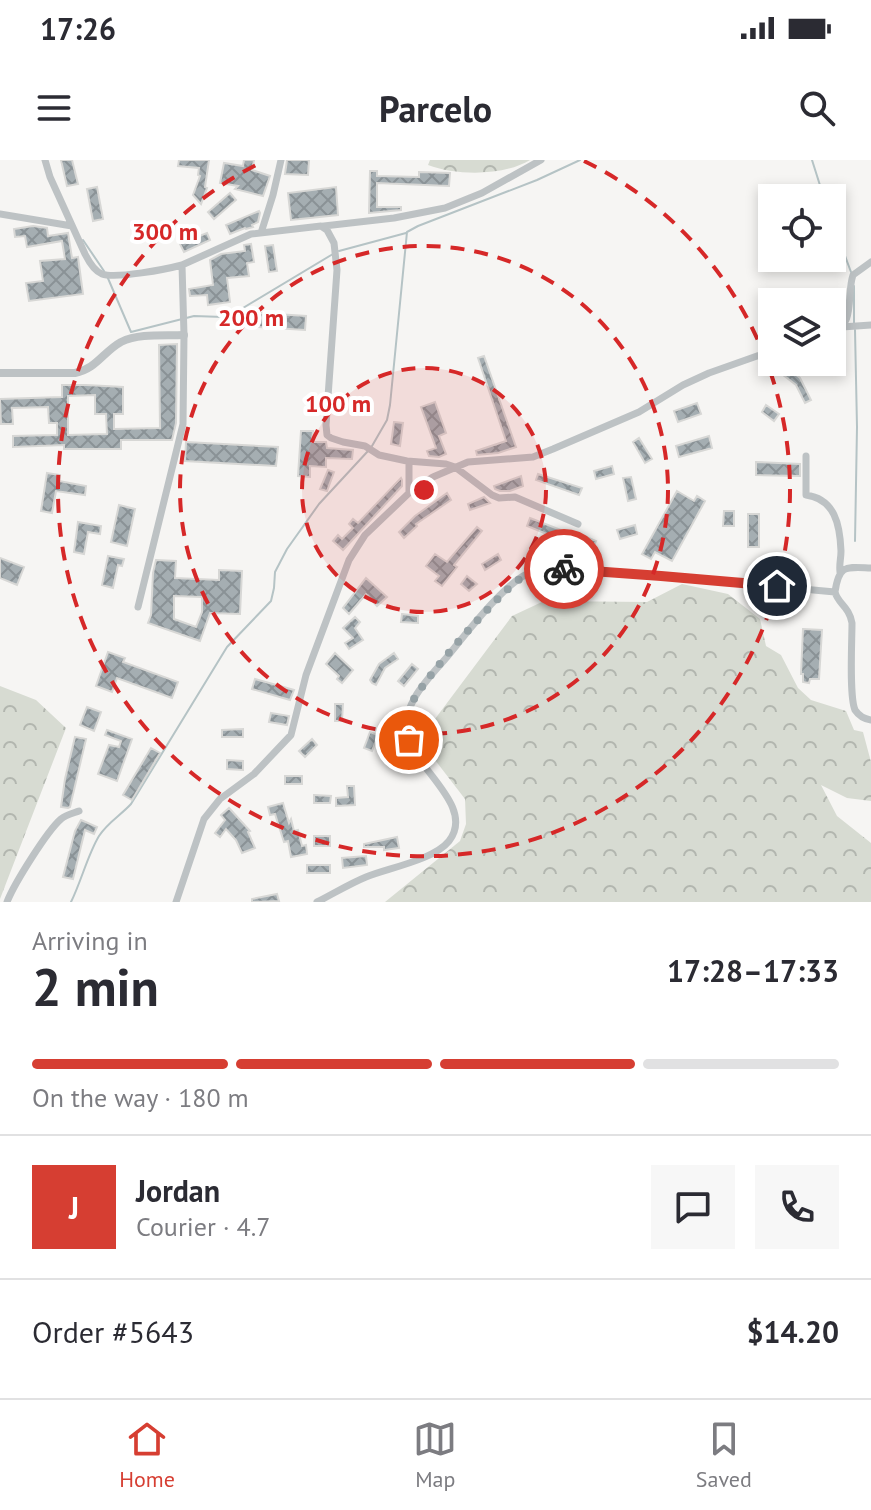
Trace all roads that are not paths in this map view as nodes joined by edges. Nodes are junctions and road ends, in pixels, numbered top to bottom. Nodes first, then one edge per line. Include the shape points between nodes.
1 (45, 160) edge
2 (281, 160) edge
3 (541, 160) edge
4 (0, 214) edge
5 (72, 226) junction
6 (321, 226) junction
7 (261, 233) junction
8 (871, 262) edge
9 (182, 265) junction
10 (846, 323) edge
11 (871, 325) edge
12 (846, 327) edge
13 (184, 335) junction
14 (758, 356) edge
15 (0, 373) edge
16 (806, 456) dead end
17 (409, 462) junction
18 (455, 467) junction
19 (409, 493) junction
20 (578, 524) dead end
21 (871, 568) edge
22 (840, 572) junction
23 (835, 592) junction
24 (138, 607) dead end
25 (871, 720) edge
26 (79, 811) dead end
27 (7, 902) edge
28 (176, 902) edge
29 (317, 902) edge

1 - 5 street
2 - 7 street
3 - 6 street via 445,208
4 - 5 street
5 - 9 street via 92,266 107,275
6 - 7 street
6 - 17 street via 336,253 337,270 327,435
7 - 9 street
8 - 10 street via 853,275
9 - 13 street
11 - 12 street
13 - 15 street via 121,343 86,371
13 - 24 street via 183,424
14 - 18 street via 709,373 639,412 533,457
16 - 22 street via 806,495 824,500 835,516
17 - 18 street
17 - 19 street
18 - 19 street
18 - 20 street via 492,495 515,497
19 - 28 street via 365,535 349,560 306,675 291,735 204,819
21 - 22 street
22 - 23 street
23 - 25 street via 852,623 856,712
23 - 29 street via 570,569 526,574 505,590 409,707 407,734 414,752 454,807 449,841 425,857 365,877
26 - 27 street via 62,818

